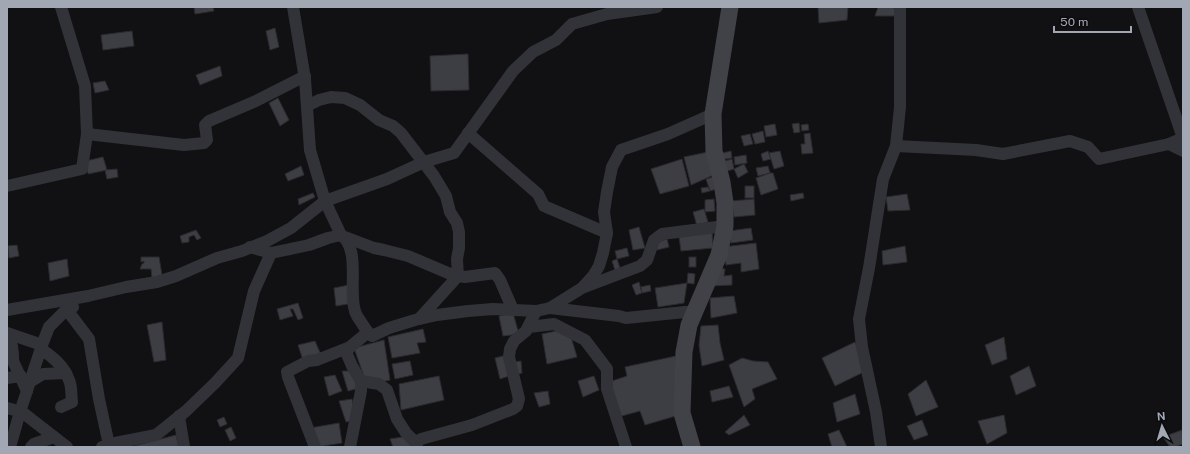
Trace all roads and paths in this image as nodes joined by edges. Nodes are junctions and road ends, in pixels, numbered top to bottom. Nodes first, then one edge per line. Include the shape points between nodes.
1 (61, 7) edge
2 (293, 7) edge
3 (657, 7) edge
4 (730, 7) edge
5 (900, 7) edge
6 (1138, 7) edge
7 (623, 9) edge
8 (305, 76) junction
9 (307, 106) junction
10 (713, 114) junction
11 (468, 133) junction
12 (87, 134) junction
13 (1183, 138) edge
14 (1169, 144) junction
15 (896, 146) junction
16 (1183, 151) edge
17 (424, 162) junction
18 (7, 186) edge
19 (325, 201) junction
20 (725, 226) junction
21 (606, 233) junction
22 (343, 236) junction
23 (250, 247) junction
24 (271, 253) junction
25 (458, 276) junction
26 (582, 288) junction
27 (96, 294) junction
28 (550, 308) junction
29 (7, 310) edge
30 (67, 310) junction
31 (513, 310) junction
32 (536, 311) junction
33 (694, 312) junction
34 (419, 319) junction
35 (529, 327) junction
36 (7, 333) edge
37 (367, 333) junction
38 (7, 339) edge
39 (350, 347) junction
40 (42, 348) junction
41 (66, 373) junction
42 (7, 378) edge
43 (361, 381) junction
44 (26, 383) junction
45 (61, 407) dead end
46 (7, 408) edge
47 (20, 412) junction
48 (179, 416) junction
49 (54, 437) junction
50 (417, 445) edge
51 (105, 446) edge
52 (10, 447) edge
53 (31, 447) edge
54 (67, 447) edge
55 (184, 447) edge
56 (315, 447) edge
57 (350, 447) edge
58 (626, 447) edge
59 (692, 447) edge
60 (881, 447) edge

1 - 12 street via 85,86
2 - 8 street
3 - 7 street
4 - 10 street
5 - 15 street via 900,107
6 - 13 street
7 - 11 street via 572,24 556,40 533,52 513,71
8 - 9 street
8 - 12 street via 209,121 205,125 207,140 204,143 184,145
9 - 17 street via 331,97 345,98 360,105 379,120 394,126
9 - 19 street via 310,150
10 - 20 street via 714,151 722,182
10 - 21 street via 668,134 621,150 612,167 607,192 604,212
11 - 17 street via 454,153
11 - 21 street via 538,194 544,206
12 - 18 street via 82,169
13 - 14 street
14 - 15 street via 1099,159 1088,147 1070,140 1003,154
14 - 16 street
15 - 60 street via 883,179 859,319
17 - 19 street via 387,179
17 - 25 street via 446,196 450,212 457,223
19 - 22 street
19 - 23 street via 291,228
20 - 26 street via 662,234 654,240 647,260 640,266
20 - 33 street via 719,255
21 - 26 street via 599,266
22 - 24 street
22 - 25 street via 374,248 408,256
22 - 37 street via 351,252 355,312
23 - 24 street
23 - 27 street via 157,282
24 - 48 street via 254,291 238,358
25 - 31 street via 495,273
25 - 34 street
26 - 28 street
27 - 29 street
27 - 30 street
28 - 32 street
28 - 33 street via 626,318
30 - 40 street via 49,327
30 - 51 street via 89,339
31 - 32 street
31 - 34 street via 468,311
32 - 35 street
33 - 59 street via 684,352 682,413
34 - 37 street via 372,336
35 - 50 street via 514,341 510,349 519,399 517,406 472,425 420,439
35 - 58 street via 554,324 585,340 607,369 607,388
36 - 40 street
37 - 39 street
38 - 44 street via 12,346 13,361
39 - 43 street via 346,352
39 - 56 street via 308,361 287,372
40 - 41 street via 54,357
40 - 44 street
41 - 44 street via 43,374
41 - 45 street via 70,381 72,402
42 - 44 street
43 - 50 street via 379,384 387,390 397,419
43 - 57 street
44 - 47 street
46 - 47 street
47 - 49 street
47 - 52 street
48 - 51 street via 156,435
48 - 55 street
49 - 53 street
49 - 54 street

